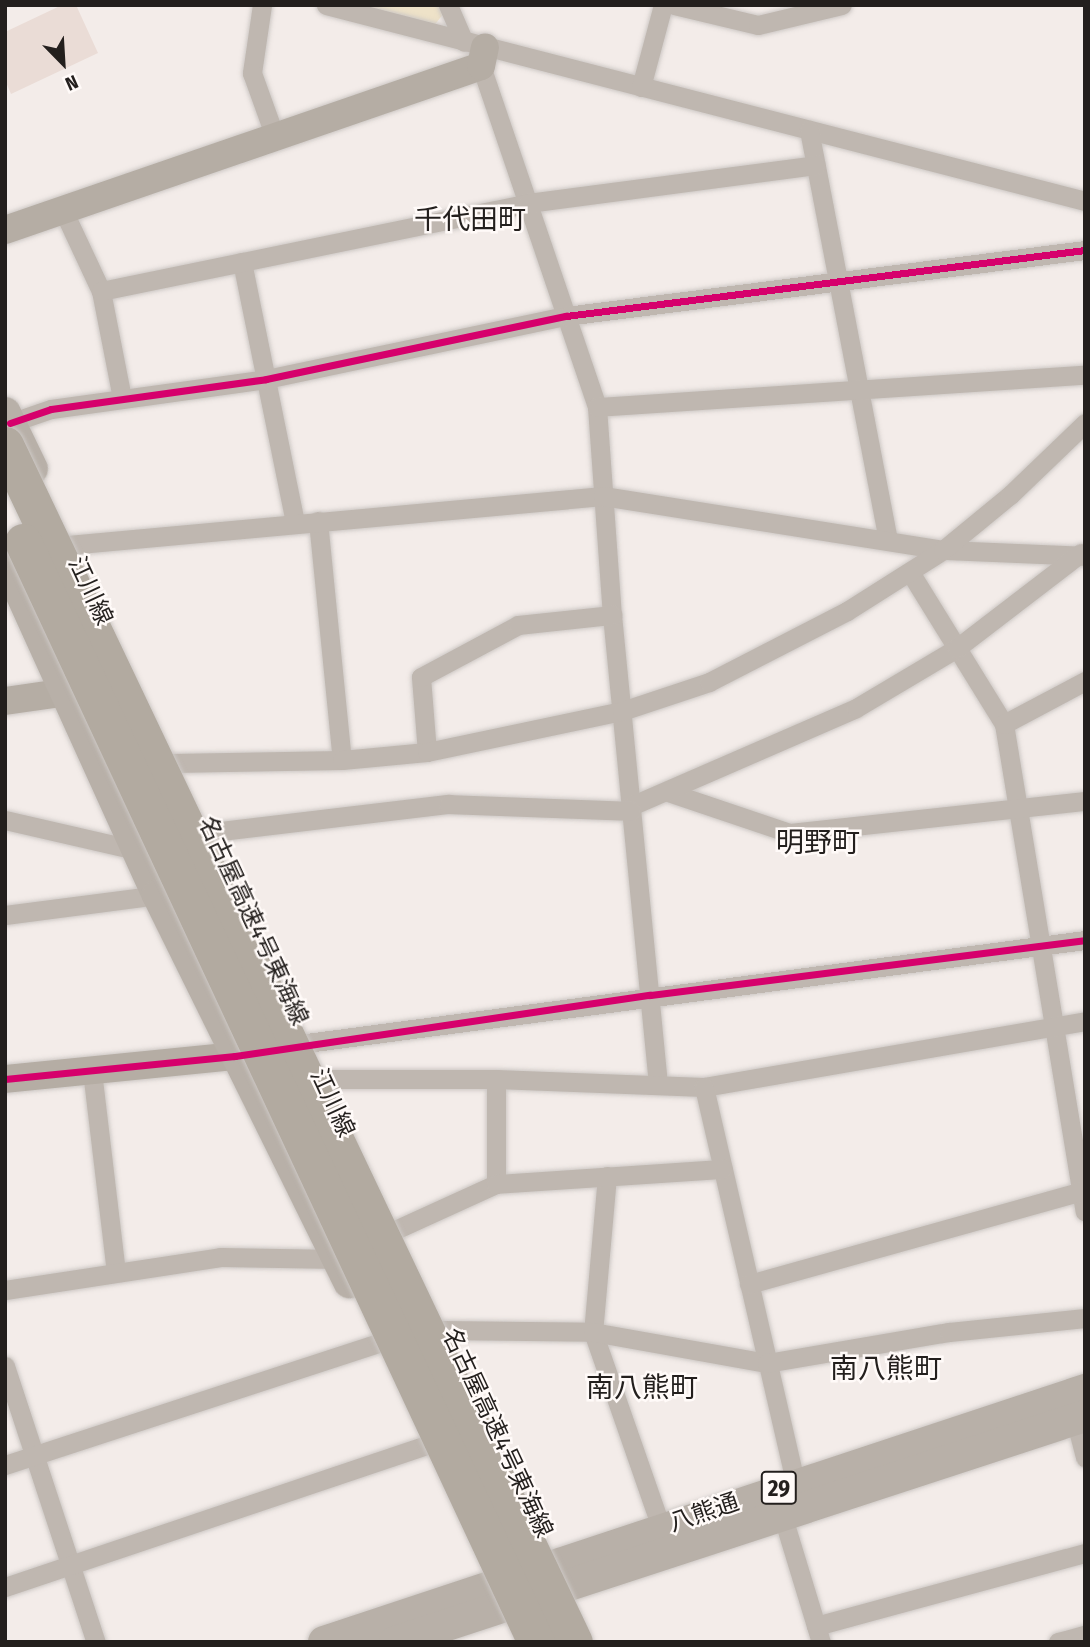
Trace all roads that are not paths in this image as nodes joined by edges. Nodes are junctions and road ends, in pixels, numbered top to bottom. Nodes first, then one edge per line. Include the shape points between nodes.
1 (262, 5) edge
2 (326, 5) edge
3 (448, 5) edge
4 (663, 5) edge
5 (842, 5) edge
6 (677, 6) edge
7 (477, 51) junction
8 (641, 87) junction
9 (809, 130) junction
10 (275, 136) junction
11 (816, 165) junction
12 (1085, 201) edge
13 (527, 203) junction
14 (63, 210) junction
15 (5, 230) edge
16 (1085, 250) edge
17 (242, 262) junction
18 (838, 281) junction
19 (101, 291) junction
20 (566, 316) junction
21 (1085, 375) edge
22 (266, 379) junction
23 (859, 390) junction
24 (122, 398) junction
25 (597, 407) junction
26 (1085, 423) edge
27 (7, 427) edge
28 (603, 496) junction
29 (5, 504) edge
30 (318, 521) junction
31 (295, 523) junction
32 (888, 539) junction
33 (68, 545) junction
34 (943, 550) junction
35 (1082, 555) edge
36 (5, 558) edge
37 (909, 572) junction
38 (612, 615) junction
39 (957, 648) junction
40 (1085, 681) edge
41 (68, 692) junction
42 (5, 701) edge
43 (622, 710) junction
44 (1004, 724) junction
45 (428, 752) junction
46 (342, 760) junction
47 (171, 763) junction
48 (668, 792) junction
49 (1085, 801) edge
50 (631, 808) junction
51 (1018, 810) junction
52 (5, 820) edge
53 (204, 833) junction
54 (136, 850) junction
55 (158, 895) junction
56 (5, 915) edge
57 (1085, 940) edge
58 (1039, 946) junction
59 (650, 995) junction
60 (1085, 1021) edge
61 (1052, 1027) junction
62 (303, 1042) junction
63 (235, 1056) junction
64 (92, 1071) junction
65 (5, 1079) edge
66 (321, 1079) junction
67 (496, 1079) junction
68 (658, 1085) junction
69 (704, 1087) junction
70 (723, 1169) junction
71 (607, 1176) junction
72 (496, 1184) junction
73 (1083, 1190) edge
74 (1085, 1211) edge
75 (393, 1231) junction
76 (338, 1259) junction
77 (116, 1272) junction
78 (749, 1284) junction
79 (5, 1290) edge
80 (1085, 1318) edge
81 (440, 1330) junction
82 (593, 1332) junction
83 (378, 1343) junction
84 (767, 1363) junction
85 (5, 1366) edge
86 (1079, 1405) edge
87 (430, 1444) junction
88 (35, 1455) junction
89 (1085, 1457) edge
90 (5, 1465) edge
91 (794, 1482) junction
92 (782, 1514) junction
93 (661, 1527) junction
94 (1085, 1553) edge
95 (71, 1566) junction
96 (557, 1577) junction
97 (5, 1587) edge
98 (496, 1596) junction
99 (819, 1634) edge
100 (1085, 1635) edge
101 (96, 1642) edge
102 (324, 1642) edge
103 (395, 1642) edge
104 (515, 1642) edge
105 (536, 1642) edge
106 (574, 1642) edge
107 (588, 1642) edge
108 (1058, 1642) edge

1 - 10 street via 252,73
2 - 7 street
3 - 7 street
4 - 8 street
5 - 6 street via 758,25
7 - 8 street
7 - 10 street
7 - 13 street
8 - 9 street
9 - 11 street
9 - 12 street
10 - 14 street
11 - 13 street
11 - 18 street
13 - 17 street
13 - 20 street
14 - 15 street
14 - 19 street
16 - 18 street
17 - 19 street
17 - 22 street
18 - 20 street
18 - 23 street
19 - 24 street
20 - 22 street
20 - 25 street
21 - 23 street
22 - 24 street
22 - 31 street
23 - 25 street
23 - 32 street
24 - 27 street via 51,409
25 - 28 street
26 - 34 street via 1010,495
27 - 33 main road, 江川線
27 - 106 highway, 名古屋高速4号東海線, bridge
28 - 30 street
28 - 32 street
28 - 38 street
29 - 105 highway, 名古屋高速4号東海線, bridge
30 - 31 street
30 - 46 street
31 - 33 street
32 - 34 street
33 - 47 main road, 江川線
34 - 35 street
34 - 37 street
35 - 39 street
36 - 41 main road
37 - 39 street
37 - 43 street via 779,649 709,682
38 - 43 street
38 - 45 street via 518,625 421,677
39 - 44 street
39 - 48 street via 856,708
40 - 44 street
41 - 42 street
41 - 54 main road
43 - 45 street
43 - 50 street
44 - 51 street
45 - 46 street
46 - 47 street
47 - 53 main road, 江川線
48 - 50 street
48 - 51 street via 790,833
49 - 51 street
50 - 53 street via 449,804
50 - 59 street
51 - 58 street
52 - 54 street
53 - 62 main road, 江川線
54 - 55 main road
55 - 56 street
55 - 63 main road
57 - 58 street
58 - 59 street
58 - 61 street
59 - 62 street
59 - 68 street
60 - 61 street
61 - 69 street
61 - 73 street
62 - 63 street
62 - 66 main road, 江川線
63 - 64 street
63 - 76 main road
64 - 65 street
64 - 77 street
66 - 67 street
66 - 75 main road, 江川線
67 - 68 street
67 - 72 street
68 - 69 street
69 - 70 street
70 - 71 street
70 - 78 street
71 - 72 street
71 - 82 street
72 - 75 street
73 - 74 street
73 - 78 street
75 - 81 main road, 江川線
76 - 77 street via 220,1256
76 - 83 main road
77 - 79 street
78 - 84 street
80 - 84 street via 949,1332
81 - 82 street
81 - 96 main road, 江川線
82 - 84 street
82 - 93 street
83 - 87 main road
83 - 88 street
84 - 91 street
85 - 88 street
86 - 89 street
86 - 91 main road, 八熊通 / 29
86 - 92 main road, 八熊通 / 29
87 - 95 street
87 - 98 main road
88 - 90 street
88 - 95 street
91 - 93 main road, 八熊通 / 29
92 - 96 main road, 八熊通 / 29
92 - 99 street
93 - 96 main road, 八熊通 / 29
94 - 99 street
95 - 97 street
95 - 101 street
96 - 98 main road, 八熊通 / 29
96 - 107 main road, 江川線
98 - 102 main road, 八熊通 / 29
98 - 103 main road, 八熊通 / 29
98 - 104 main road
100 - 108 street

